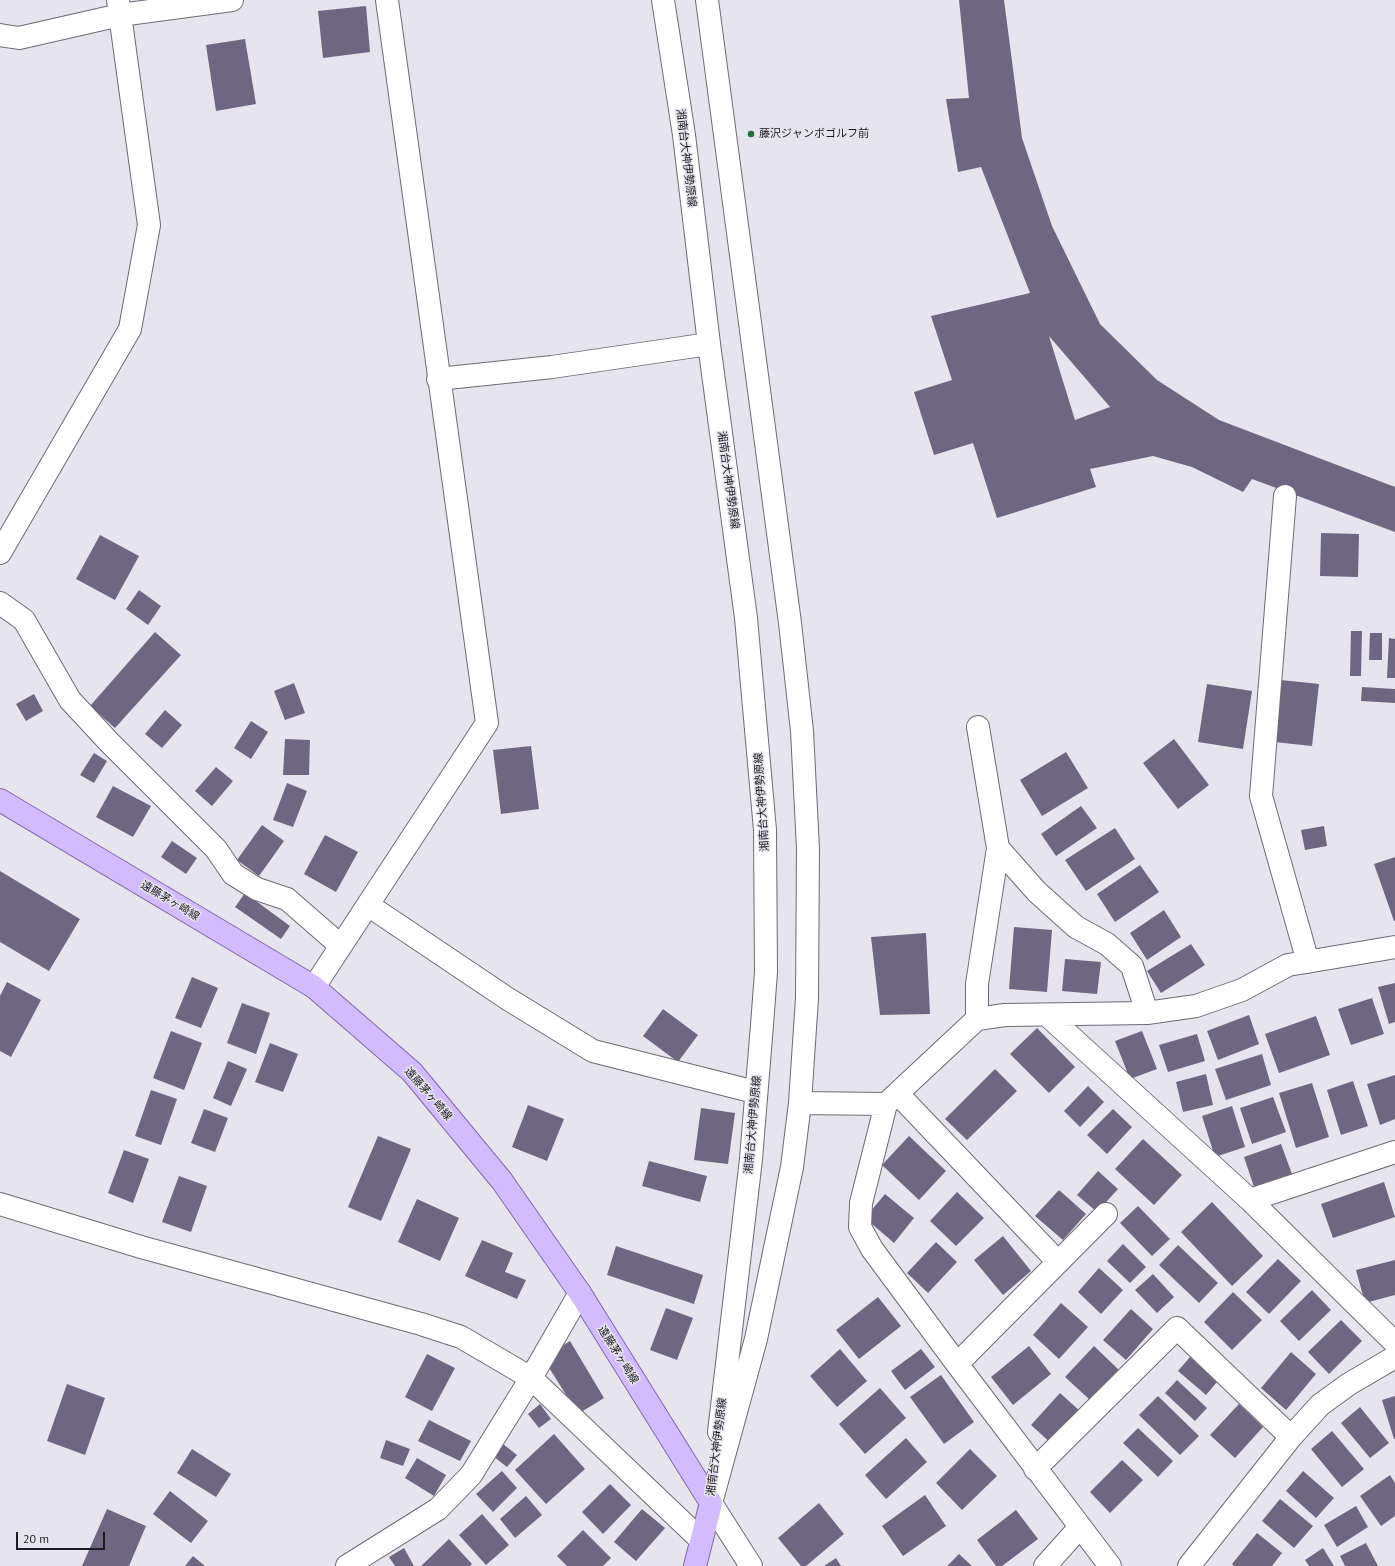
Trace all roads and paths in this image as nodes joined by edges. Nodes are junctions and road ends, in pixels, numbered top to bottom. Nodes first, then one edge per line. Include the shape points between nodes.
1 (232, 0) edge
2 (387, 0) edge
3 (663, 0) edge
4 (707, 0) edge
5 (119, 7) edge
6 (0, 35) edge
7 (709, 344) junction
8 (438, 379) junction
9 (1285, 496) dead end
10 (0, 553) edge
11 (0, 603) edge
12 (978, 727) dead end
13 (0, 800) edge
14 (998, 848) junction
15 (368, 905) junction
16 (341, 946) junction
17 (1395, 947) edge
18 (1308, 962) junction
19 (314, 987) junction
20 (1147, 1014) junction
21 (1047, 1015) junction
22 (977, 1019) junction
23 (755, 1092) junction
24 (892, 1099) junction
25 (800, 1102) junction
26 (1395, 1152) edge
27 (1250, 1200) junction
28 (0, 1204) edge
29 (1106, 1214) dead end
30 (1058, 1262) junction
31 (580, 1293) junction
32 (1395, 1343) edge
33 (1395, 1357) edge
34 (956, 1364) junction
35 (531, 1378) junction
36 (1291, 1437) junction
37 (1035, 1469) junction
38 (711, 1503) junction
39 (1080, 1527) junction
40 (701, 1540) junction
41 (347, 1566) edge
42 (695, 1566) edge
43 (751, 1566) edge
44 (1045, 1566) edge
45 (1110, 1566) edge
46 (1189, 1566) edge

1 - 5 street
2 - 8 street
3 - 7 street, 湘南台大神伊勢原線 via 684,135
4 - 25 street, 湘南台大神伊勢原線 via 802,731 808,848 807,998
5 - 6 street via 19,38
5 - 10 street via 149,225 130,329
7 - 8 street via 552,367
7 - 23 street, 湘南台大神伊勢原線 via 746,618 765,830 766,972
8 - 15 street via 487,723
9 - 18 street via 1261,796
11 - 16 street via 24,620 70,700 216,849 233,874 257,889 287,899
12 - 14 street
13 - 19 main road, 遠藤茅ヶ崎線
14 - 20 street via 1037,892 1076,927 1107,944 1132,966
14 - 22 street via 978,984
15 - 16 street
15 - 23 street via 508,999 593,1050
16 - 19 street
17 - 18 street
18 - 20 street via 1288,965 1242,990 1196,1006
19 - 31 main road, 遠藤茅ヶ崎線 via 412,1072 502,1181
20 - 21 street
21 - 22 street via 1006,1015
21 - 27 street
22 - 24 street
23 - 38 street, 湘南台大神伊勢原線 via 751,1159
24 - 25 street
24 - 30 street
24 - 34 street via 861,1203 860,1227 872,1249
25 - 38 street, 湘南台大神伊勢原線 via 792,1167 756,1339
26 - 27 street
27 - 32 street
28 - 35 street via 141,1247 434,1328 461,1337
29 - 30 street
30 - 34 street
31 - 35 street
31 - 38 main road, 遠藤茅ヶ崎線
33 - 36 street via 1349,1384 1320,1405
34 - 37 street
35 - 40 street
35 - 41 street via 471,1475 438,1509
36 - 37 street via 1177,1328
36 - 46 street
37 - 39 street
38 - 40 main road
38 - 43 street
39 - 44 street
39 - 45 street
40 - 42 main road

